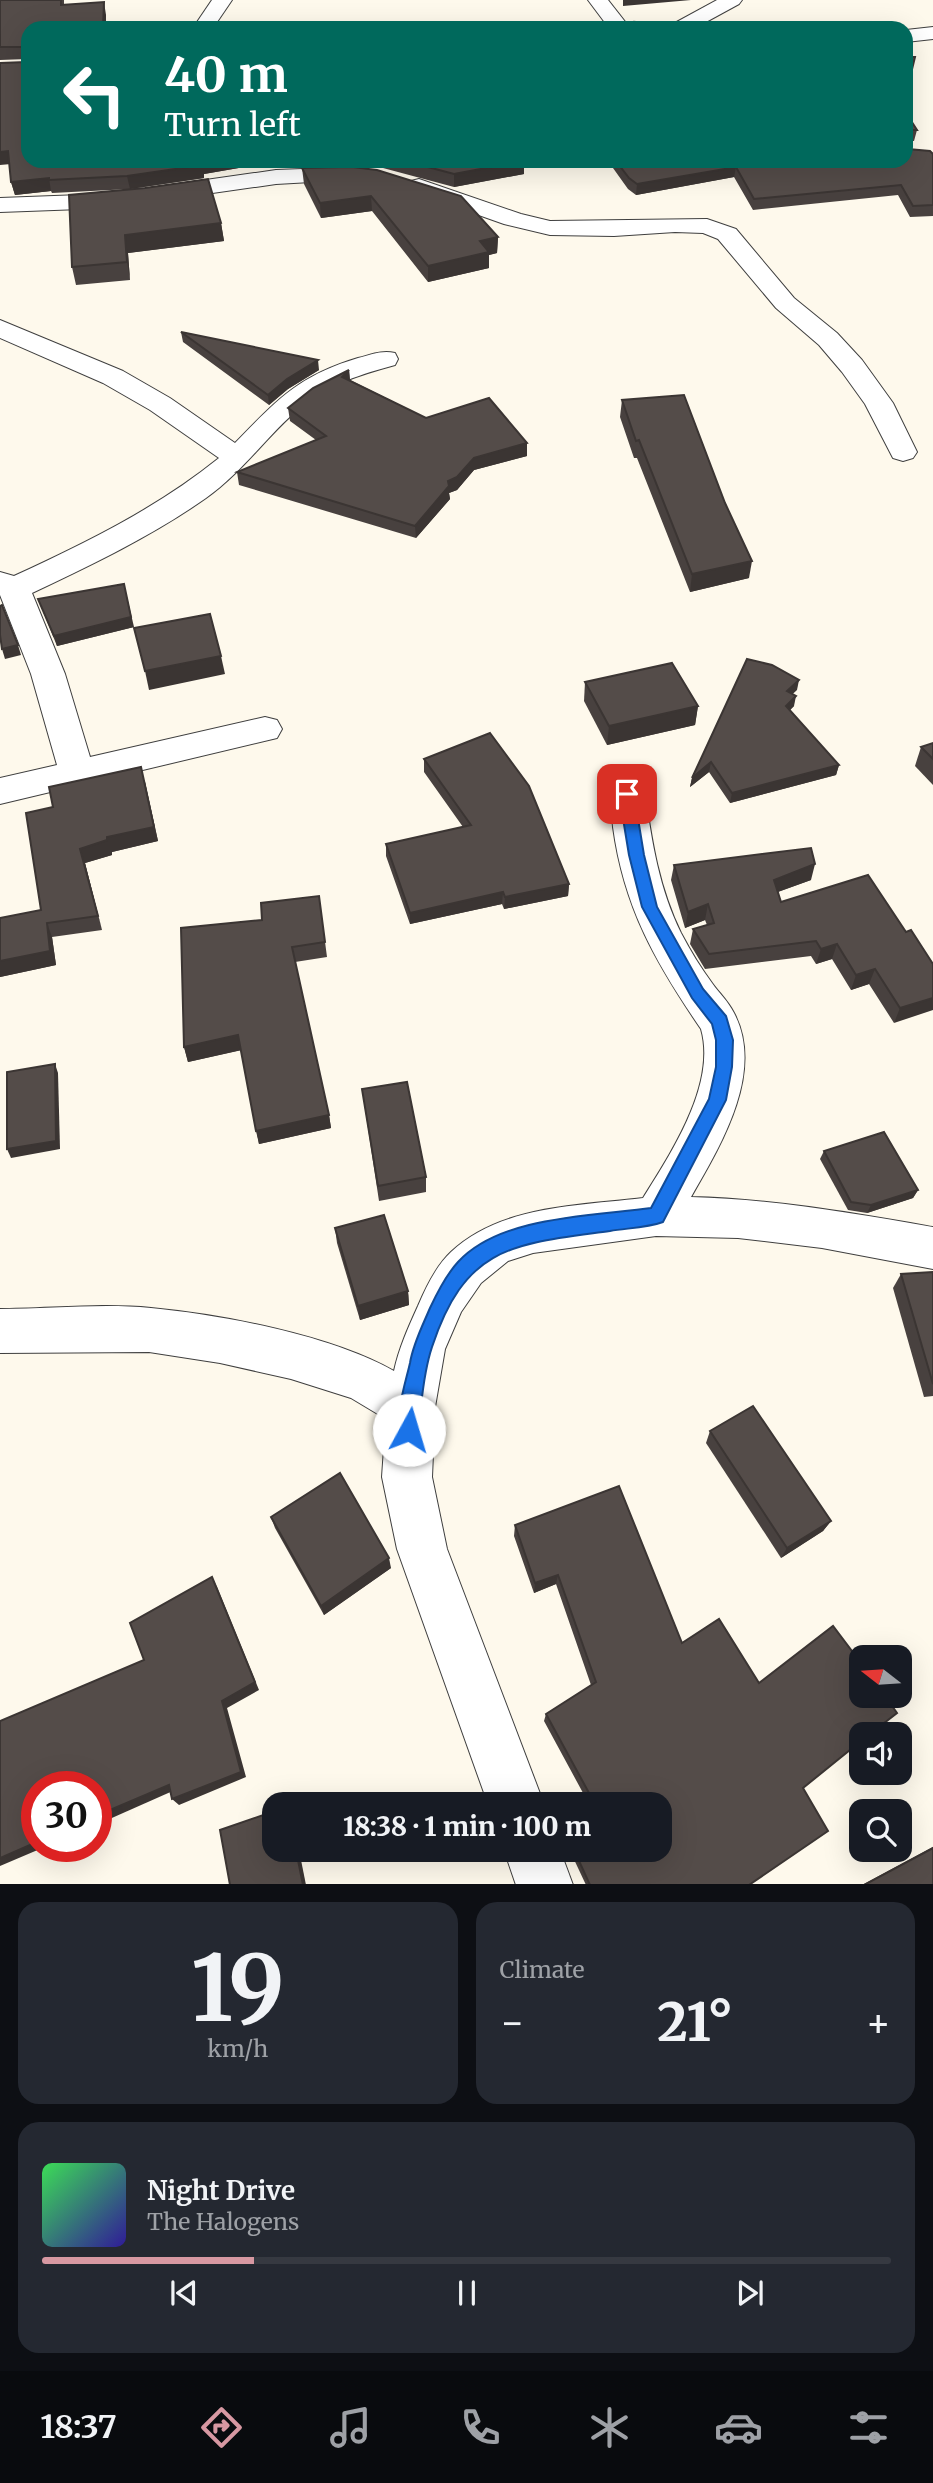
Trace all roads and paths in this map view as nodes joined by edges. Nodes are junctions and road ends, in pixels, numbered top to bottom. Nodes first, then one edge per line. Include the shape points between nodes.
1 (222, 0) edge
2 (598, 0) edge
3 (732, 0) edge
4 (208, 21) edge
5 (614, 21) edge
6 (693, 21) edge
7 (933, 33) edge
8 (913, 35) edge
9 (0, 205) edge
10 (0, 328) edge
11 (384, 359) dead end
12 (903, 452) dead end
13 (237, 457) junction
14 (7, 586) edge
15 (265, 729) dead end
16 (77, 773) junction
17 (0, 791) edge
18 (627, 794) dead end
19 (656, 1216) junction
20 (933, 1248) edge
21 (0, 1331) edge
22 (411, 1407) junction
23 (512, 1792) edge
24 (536, 1862) edge
25 (545, 1884) edge

1 - 4 street
2 - 5 street
3 - 6 street
7 - 8 street
9 - 12 street via 145,197 285,176 354,173 389,179 550,228 707,226 727,234 785,303 852,366 879,403
10 - 13 street via 113,377
11 - 13 street via 312,386 291,401
13 - 14 street via 152,520 95,551
14 - 16 street via 48,674
15 - 16 street
16 - 17 street
18 - 19 street via 650,907 697,993 720,1021 724,1040 717,1100
19 - 20 street via 738,1218
19 - 22 street via 533,1233 495,1244 465,1268 445,1297 422,1348
21 - 22 street via 149,1330 220,1341 291,1356 363,1379
22 - 23 street via 407,1477 422,1549
24 - 25 street

